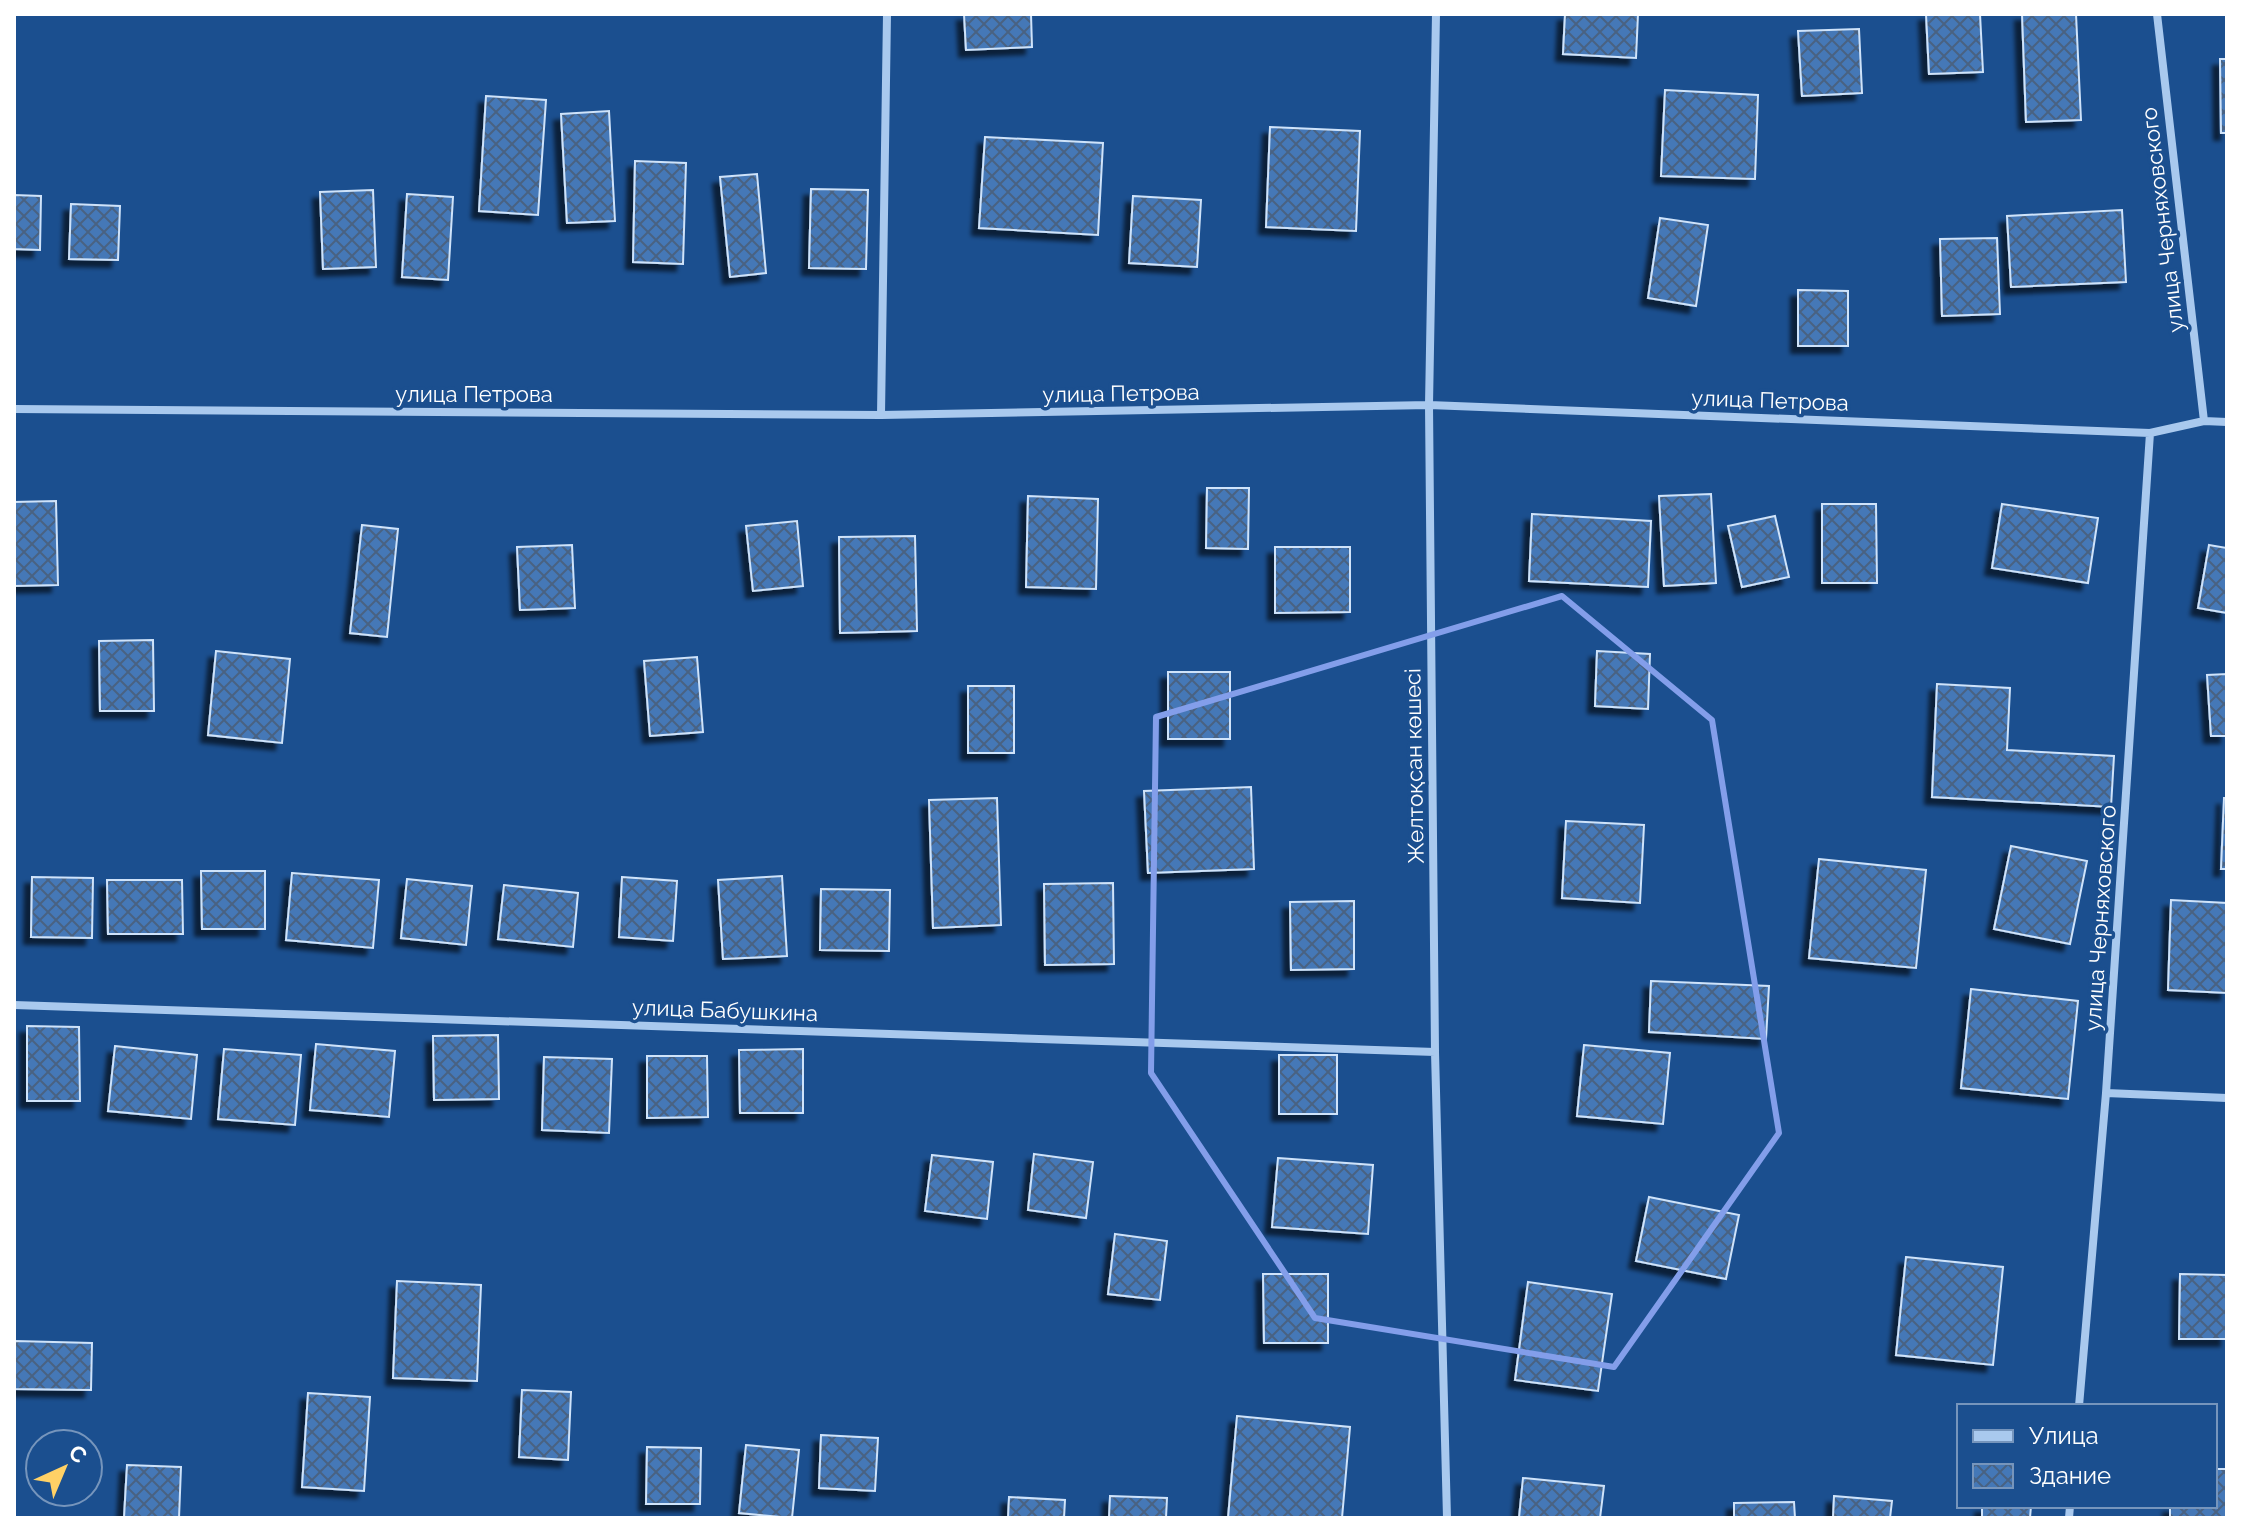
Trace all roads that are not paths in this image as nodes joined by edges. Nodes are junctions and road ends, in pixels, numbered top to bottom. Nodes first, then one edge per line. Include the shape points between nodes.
1 (887, 14) edge
2 (1436, 14) edge
3 (2157, 14) edge
4 (1429, 405) junction
5 (14, 409) edge
6 (881, 415) junction
7 (2204, 421) junction
8 (2227, 422) edge
9 (2150, 433) junction
10 (14, 1005) edge
11 (1435, 1052) junction
12 (2106, 1093) junction
13 (2227, 1098) edge
14 (2079, 1404) edge
15 (1447, 1518) edge

1 - 6 street
2 - 4 street, Желтоқсан көшесі
3 - 7 street, улица Черняховского
4 - 6 street, улица Петрова
4 - 9 street, улица Петрова
4 - 11 street, Желтоқсан көшесі
5 - 6 street, улица Петрова
7 - 8 street, улица Петрова
7 - 9 street, улица Петрова
9 - 12 street, улица Черняховского
10 - 11 street, улица Бабушкина
11 - 15 street, Желтоқсан көшесі
12 - 13 street
12 - 14 street, улица Черняховского

